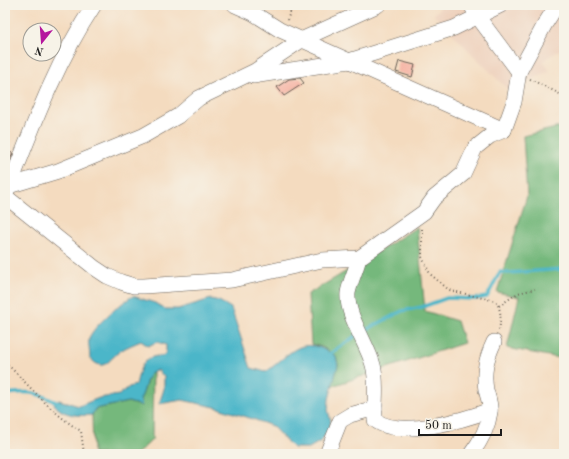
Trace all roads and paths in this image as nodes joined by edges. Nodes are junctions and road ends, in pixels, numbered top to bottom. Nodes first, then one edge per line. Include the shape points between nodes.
1 (94, 5) edge
2 (235, 5) edge
3 (378, 5) edge
4 (501, 5) edge
5 (557, 5) edge
6 (475, 11) edge
7 (303, 39) junction
8 (349, 61) junction
9 (519, 72) junction
10 (244, 77) junction
11 (564, 96) edge
12 (504, 130) junction
13 (6, 190) edge
14 (424, 212) junction
15 (359, 258) junction
16 (535, 289) dead end
17 (499, 306) junction
18 (494, 342) joint
19 (5, 362) edge
20 (375, 408) junction
21 (490, 410) junction
22 (84, 454) edge
23 (327, 454) edge
24 (471, 454) edge

1 - 13 street via 51,82
2 - 7 street via 280,30
3 - 7 street
4 - 6 street
5 - 9 street
6 - 8 street via 454,28
6 - 9 street
7 - 8 street
7 - 10 street
8 - 10 street
8 - 12 street
9 - 11 path
9 - 12 street via 514,102
10 - 13 street via 199,98 178,116 143,136
12 - 14 street via 490,136 475,148 463,174 434,198
13 - 15 street via 107,276 134,286 232,280 322,260
14 - 15 street
14 - 17 path via 422,257 430,274 449,290 494,301
15 - 20 street via 349,288 349,306 373,364
16 - 17 path via 518,293
17 - 18 path via 501,317
18 - 21 street via 487,357 484,377
19 - 22 path via 50,409 81,431
20 - 21 street via 375,420 381,425 420,427 451,423
20 - 23 street via 350,415 340,421
21 - 24 street via 487,428

